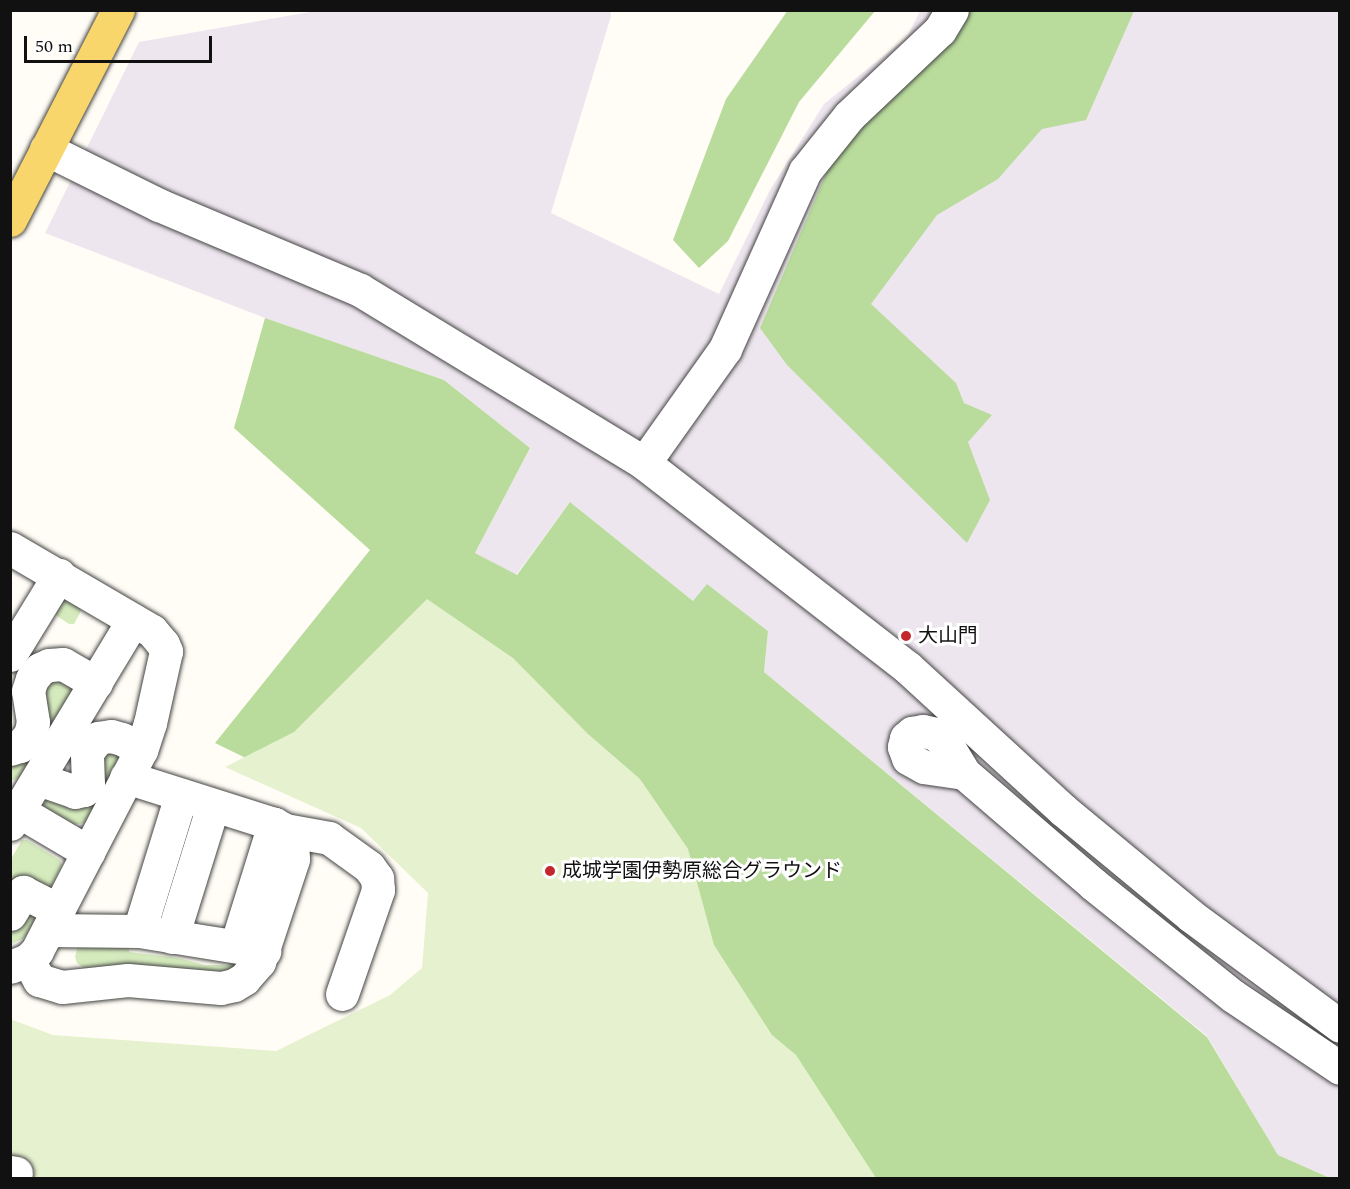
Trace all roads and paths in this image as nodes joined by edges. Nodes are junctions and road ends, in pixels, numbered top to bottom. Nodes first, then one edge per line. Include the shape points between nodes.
1 (118, 10) edge
2 (952, 10) edge
3 (46, 149) junction
4 (12, 215) edge
5 (644, 463) junction
6 (10, 548) edge
7 (59, 575) junction
8 (133, 620) junction
9 (10, 655) edge
10 (96, 683) junction
11 (10, 749) edge
12 (133, 763) junction
13 (964, 773) dead end
14 (38, 779) junction
15 (181, 795) junction
16 (213, 805) junction
17 (13, 814) edge
18 (280, 827) junction
19 (88, 852) junction
20 (10, 914) edge
21 (53, 920) junction
22 (139, 931) junction
23 (172, 937) junction
24 (250, 949) junction
25 (19, 964) edge
26 (342, 994) dead end
27 (1340, 1026) edge
28 (1340, 1068) edge

1 - 3 main road
2 - 5 street via 940,30 849,116 805,171 725,349
3 - 4 main road
3 - 5 street via 159,205 360,290
5 - 27 street via 907,667 1063,810 1191,916
6 - 7 street
7 - 8 street
7 - 9 street
8 - 10 street
8 - 12 street via 159,637 165,651 150,723
10 - 11 street via 63,663 40,669 28,691 33,722 30,735 20,746
10 - 14 street
12 - 14 street via 122,739 98,738 87,752 88,784 84,790 75,792
12 - 15 street
12 - 19 street
13 - 28 street via 1093,884 1233,996
14 - 17 street
15 - 16 street
15 - 22 street
16 - 18 street
16 - 23 street
17 - 19 street
18 - 24 street via 292,841 293,859
18 - 26 street via 329,838 369,867 377,878 378,890
19 - 21 street
20 - 21 street via 23,892
21 - 22 street
21 - 25 street via 37,951
22 - 23 street
23 - 24 street
24 - 25 street via 244,979 221,988 128,980 62,987 39,980

